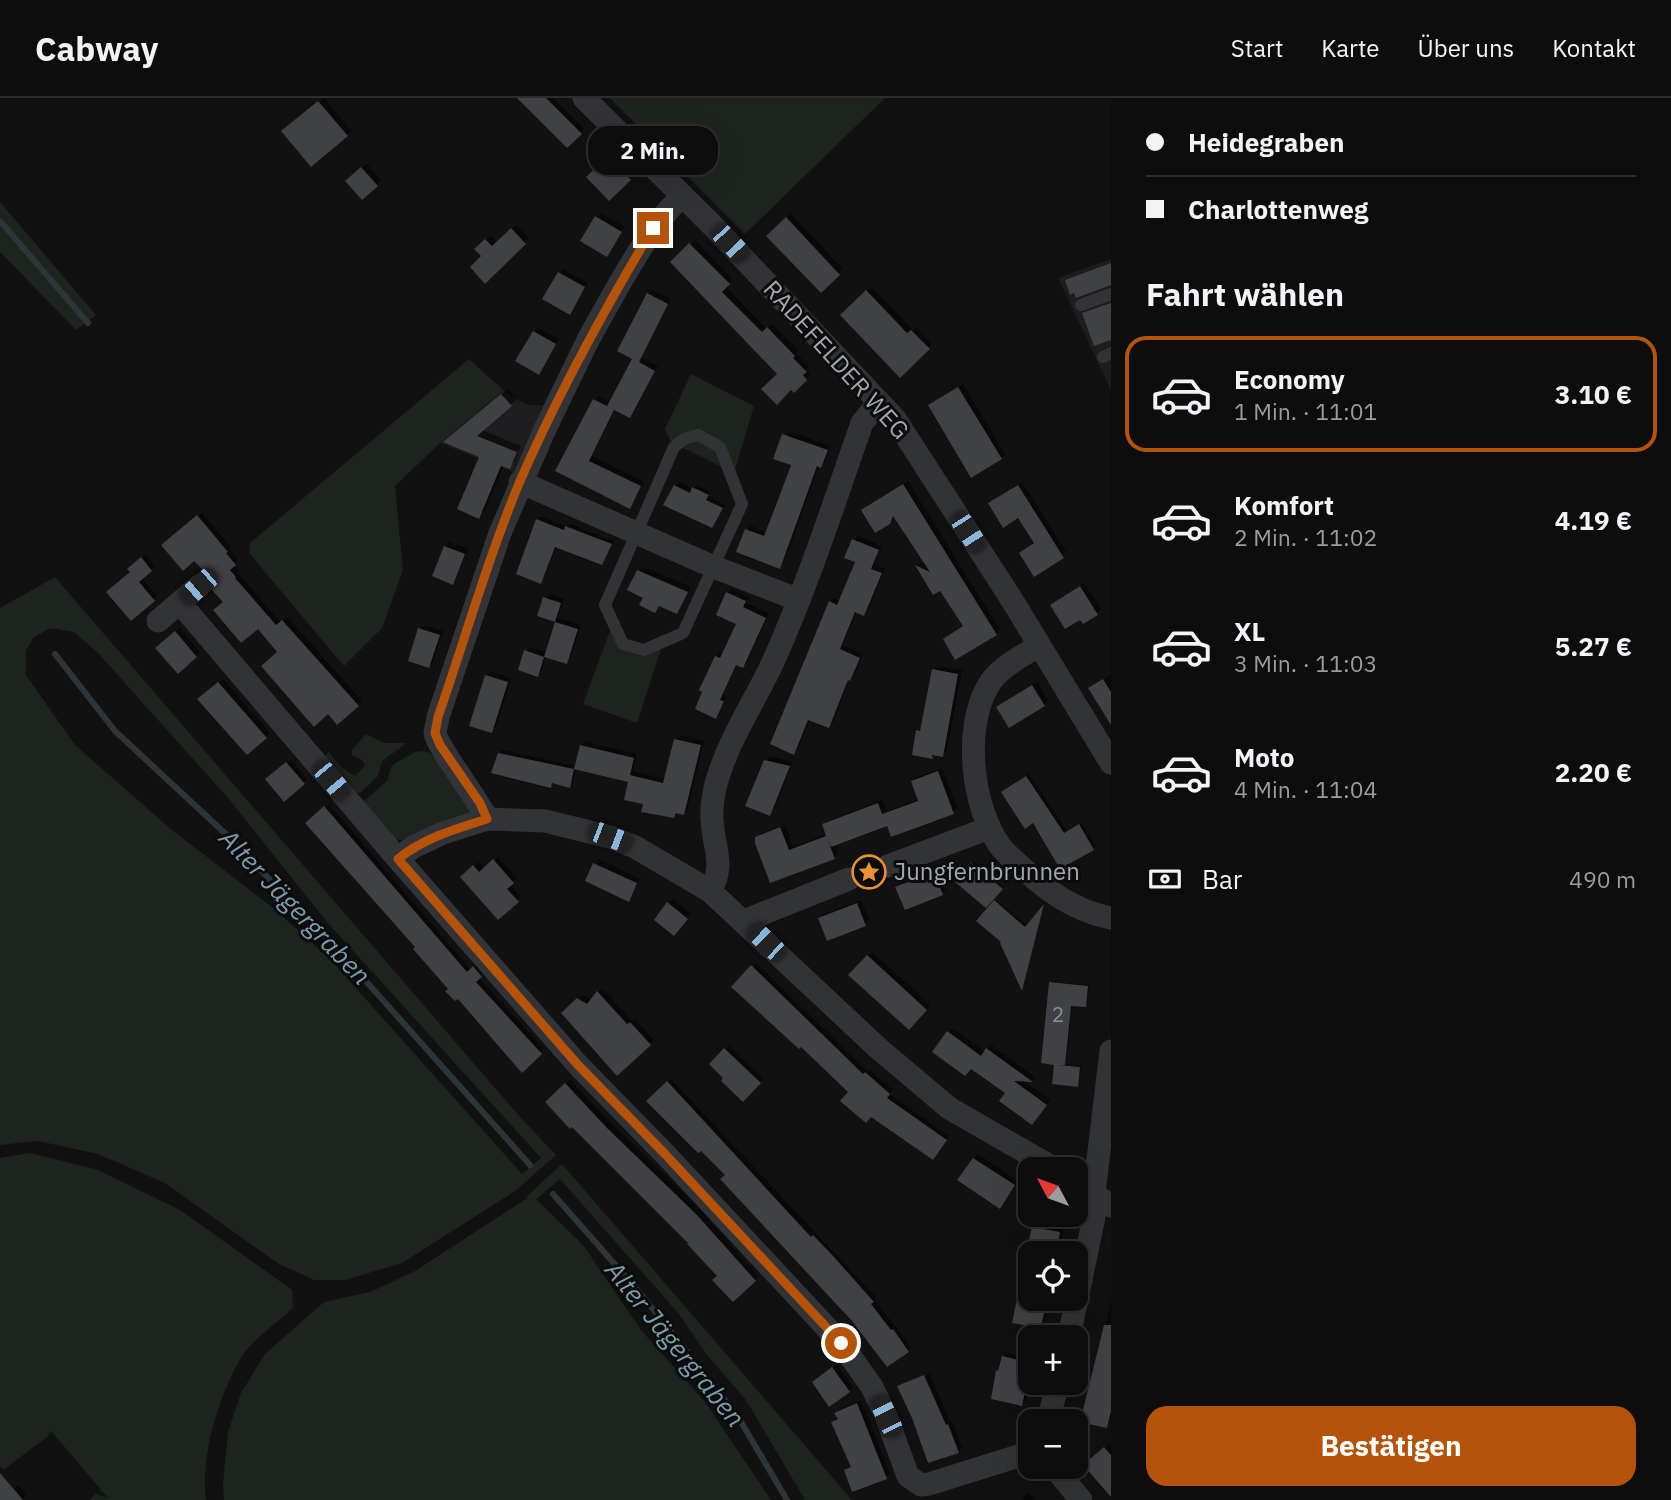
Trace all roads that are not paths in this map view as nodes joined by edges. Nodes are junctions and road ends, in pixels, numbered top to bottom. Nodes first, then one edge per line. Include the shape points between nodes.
1 (584, 98) edge
2 (682, 195) junction
3 (1111, 294) edge
4 (1081, 305) dead end
5 (879, 402) junction
6 (520, 482) junction
7 (636, 533) junction
8 (714, 566) junction
9 (199, 586) dead end
10 (799, 600) junction
11 (180, 603) junction
12 (158, 621) dead end
13 (1038, 646) junction
14 (1111, 763) edge
15 (487, 819) junction
16 (989, 828) junction
17 (398, 859) junction
18 (888, 866) dead end
19 (849, 879) dead end
20 (710, 891) junction
21 (1111, 918) edge
22 (744, 921) junction
23 (1111, 1051) edge
24 (1034, 1157) edge
25 (1094, 1194) edge
26 (1072, 1325) edge
27 (1018, 1456) edge
28 (1064, 1479) edge
29 (1081, 1500) edge

1 - 2 street, RADEFELDER WEG
2 - 5 street, RADEFELDER WEG
2 - 6 street via 653,228 621,281
3 - 4 lane
5 - 10 street via 862,423
5 - 13 street, RADEFELDER WEG via 910,442
6 - 7 street
6 - 15 street via 435,733
7 - 8 street
7 - 8 lane via 605,605 623,643 644,650 683,633
7 - 8 lane via 674,447 698,435 720,447 742,504
8 - 10 street
9 - 11 street
10 - 20 street via 718,779 712,819 719,862
11 - 12 street
11 - 17 street
13 - 14 street, RADEFELDER WEG
13 - 16 street via 998,674 978,710 975,775
15 - 17 street via 443,833
15 - 20 street via 545,821 610,837
16 - 18 street
16 - 21 street via 1001,848 1042,887 1081,909
17 - 27 street via 578,1065 841,1343 872,1387 908,1476 921,1485 929,1484
19 - 22 street
20 - 22 street
22 - 24 street via 878,1048 949,1108
23 - 25 street
25 - 26 street via 1094,1217
28 - 29 street

